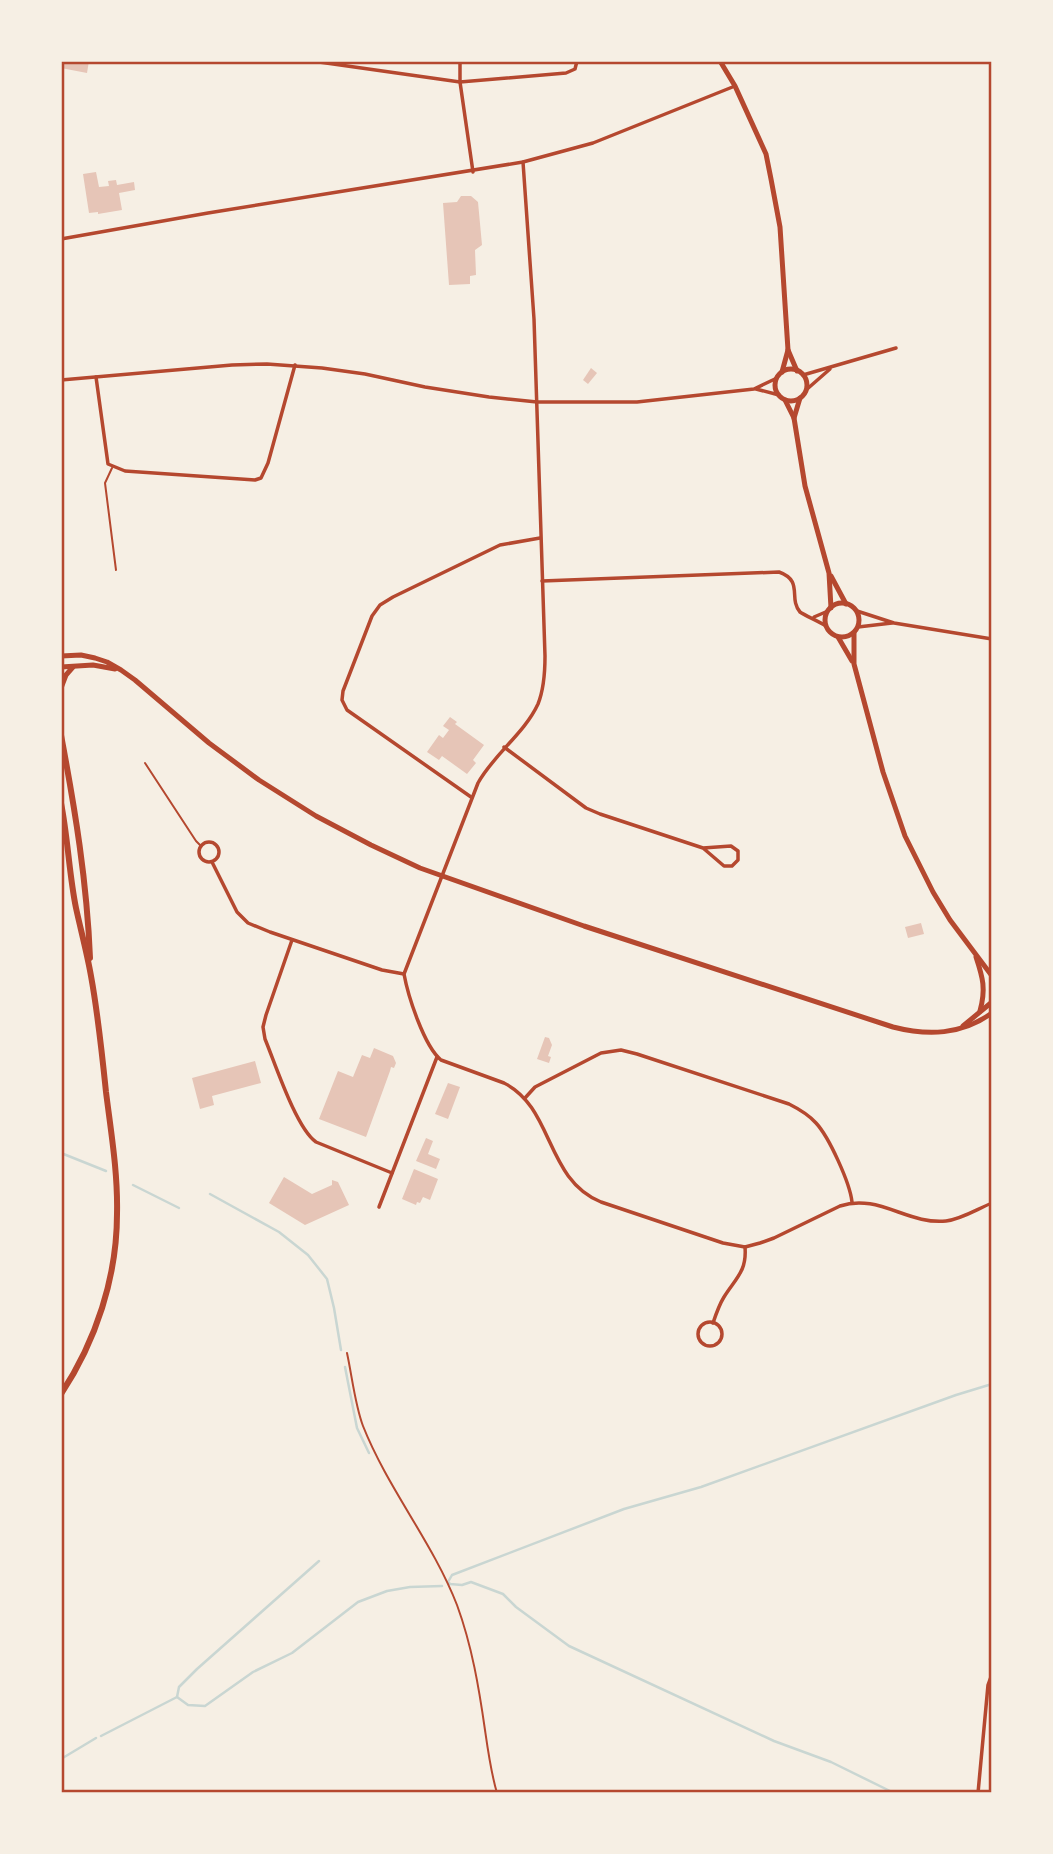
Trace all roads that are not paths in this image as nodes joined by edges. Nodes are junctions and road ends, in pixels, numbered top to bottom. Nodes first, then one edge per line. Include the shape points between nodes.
1 (312, 61) edge
2 (460, 61) edge
3 (720, 61) edge
4 (577, 63) edge
5 (460, 82) junction
6 (735, 86) junction
7 (523, 162) junction
8 (473, 172) junction
9 (61, 239) edge
10 (896, 348) dead end
11 (788, 350) junction
12 (295, 365) junction
13 (831, 368) junction
14 (797, 371) junction
15 (782, 372) junction
16 (803, 375) junction
17 (96, 377) junction
18 (777, 378) junction
19 (61, 380) edge
20 (754, 389) junction
21 (806, 390) junction
22 (779, 395) junction
23 (800, 398) junction
24 (785, 400) junction
25 (537, 402) junction
26 (794, 418) junction
27 (113, 467) junction
28 (540, 538) junction
29 (116, 570) dead end
30 (829, 573) junction
31 (542, 581) junction
32 (846, 604) junction
33 (830, 609) junction
34 (857, 611) junction
35 (812, 617) junction
36 (894, 622) junction
37 (826, 626) junction
38 (856, 630) junction
39 (838, 637) junction
40 (992, 639) edge
41 (61, 656) edge
42 (854, 664) junction
43 (79, 665) junction
44 (61, 667) edge
45 (121, 670) junction
46 (61, 688) edge
47 (61, 735) edge
48 (504, 747) junction
49 (145, 763) dead end
50 (471, 797) junction
51 (61, 803) edge
52 (201, 846) junction
53 (704, 848) junction
54 (212, 862) junction
55 (441, 876) junction
56 (292, 940) junction
57 (976, 957) junction
58 (404, 974) junction
59 (992, 976) edge
60 (91, 977) junction
61 (992, 1002) edge
62 (981, 1011) junction
63 (992, 1015) edge
64 (958, 1030) junction
65 (437, 1057) junction
66 (525, 1097) junction
67 (392, 1173) junction
68 (852, 1202) junction
69 (992, 1203) edge
70 (379, 1207) dead end
71 (745, 1247) junction
72 (713, 1323) junction
73 (61, 1394) edge
74 (992, 1675) edge
75 (978, 1793) edge

1 - 5 street
2 - 5 street
3 - 6 street
4 - 5 street via 566,74
5 - 8 street
6 - 7 street via 593,143
6 - 11 street via 766,154 779,228
7 - 8 street
7 - 25 street
8 - 9 street
10 - 13 street
11 - 14 street
11 - 15 street
12 - 17 street via 232,365
12 - 25 street
12 - 27 street via 261,478 184,476
13 - 16 street
13 - 21 street
14 - 15 street
14 - 16 street
15 - 18 street
16 - 21 street
17 - 19 street
17 - 27 street via 107,460
18 - 20 street
18 - 22 street
20 - 22 street
20 - 25 street via 637,402
21 - 23 street
22 - 24 street
23 - 24 street
23 - 26 street
24 - 26 street
25 - 28 street
26 - 30 street via 805,486
27 - 29 lane via 105,483
28 - 31 street
28 - 50 street via 500,545 380,605 342,691 347,710
30 - 32 street
30 - 33 street
31 - 35 street via 779,572 793,582 798,609
31 - 48 street via 545,672 540,700
32 - 33 street
32 - 34 street
33 - 35 street
33 - 37 street
34 - 36 street
34 - 38 street
35 - 37 street
36 - 38 street
36 - 40 street
37 - 39 street
38 - 39 street
38 - 42 street
39 - 42 street
41 - 45 street via 95,658
42 - 57 street via 905,836 933,892
43 - 44 street
43 - 45 street
43 - 46 street via 68,672
45 - 55 street via 283,796 360,840
47 - 60 main road via 80,846
48 - 50 street
48 - 53 street via 586,808
49 - 52 lane
50 - 55 street
51 - 60 main road
52 - 54 street via 200,858
52 - 54 street via 210,842 218,848
53 - 53 street via 724,866 738,860 738,851 731,846
54 - 56 street via 245,921
55 - 58 street
55 - 64 street via 877,1023 914,1032
56 - 58 street
56 - 67 street via 263,1027 295,1111 306,1134 316,1142
57 - 59 street
57 - 62 street via 985,992
58 - 65 street via 422,1031
60 - 73 main road via 114,1155 115,1251 95,1330
61 - 62 street
62 - 64 street
63 - 64 street
65 - 66 street via 514,1087
65 - 67 street
66 - 68 street via 535,1087 601,1053 632,1052 789,1104 806,1114 825,1136
66 - 71 street via 564,1170 586,1195 702,1237
67 - 70 street
68 - 69 street via 934,1221 953,1220
68 - 71 street
71 - 72 street via 743,1271
72 - 72 street via 702,1325 698,1332 708,1346 719,1343 723,1335
74 - 75 street

